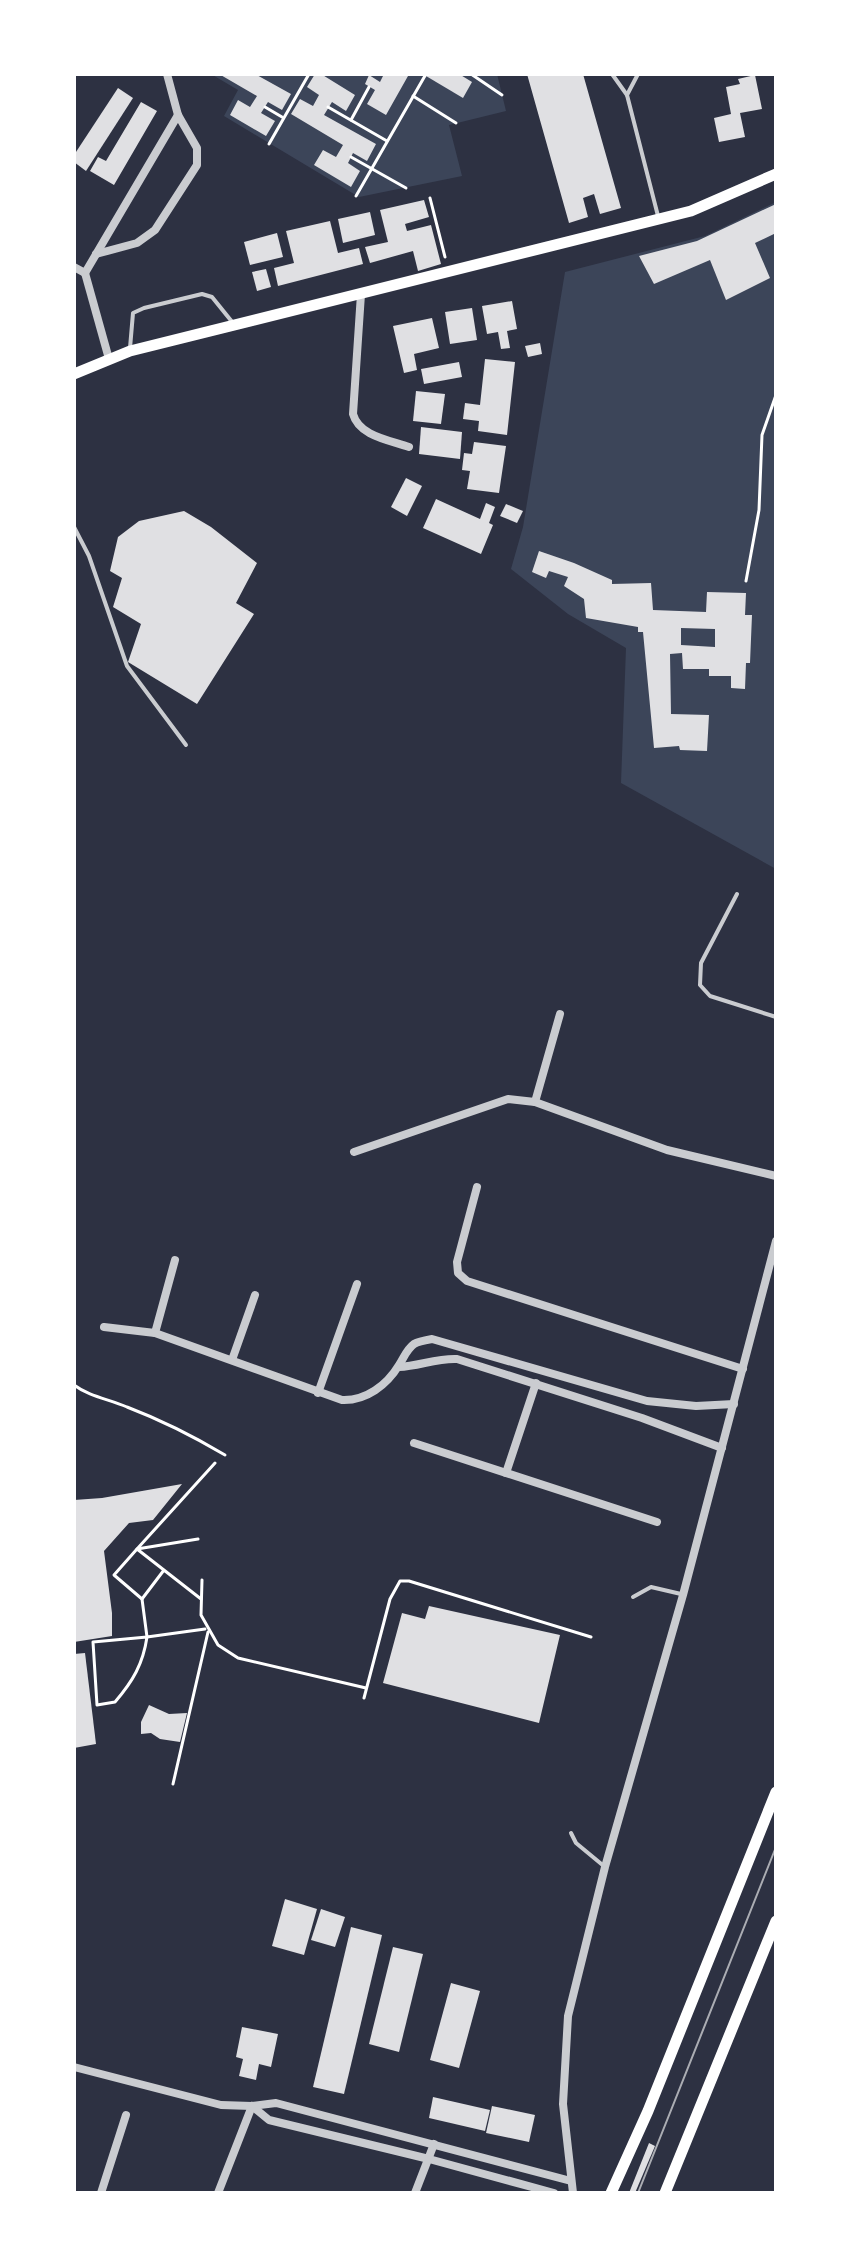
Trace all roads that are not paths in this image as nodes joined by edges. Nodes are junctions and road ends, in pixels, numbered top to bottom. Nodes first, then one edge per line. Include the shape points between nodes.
1 (167, 74) edge
2 (612, 74) edge
3 (638, 74) edge
4 (627, 95) junction
5 (178, 115) junction
6 (776, 174) edge
7 (659, 219) junction
8 (96, 254) junction
9 (74, 267) edge
10 (85, 273) junction
11 (361, 294) junction
12 (235, 325) junction
13 (130, 351) junction
14 (109, 359) junction
15 (74, 374) edge
16 (409, 447) dead end
17 (74, 527) edge
18 (186, 745) dead end
19 (737, 894) dead end
20 (560, 1014) dead end
21 (776, 1017) edge
22 (535, 1102) junction
23 (354, 1152) dead end
24 (776, 1176) edge
25 (477, 1187) dead end
26 (776, 1241) edge
27 (175, 1260) dead end
28 (357, 1284) dead end
29 (255, 1295) dead end
30 (104, 1327) dead end
31 (155, 1333) junction
32 (504, 1359) junction
33 (232, 1360) junction
34 (399, 1367) junction
35 (743, 1369) junction
36 (500, 1372) junction
37 (536, 1383) junction
38 (585, 1383) junction
39 (318, 1393) junction
40 (579, 1397) junction
41 (647, 1401) junction
42 (734, 1404) junction
43 (642, 1418) junction
44 (414, 1443) dead end
45 (722, 1448) junction
46 (506, 1473) junction
47 (657, 1522) dead end
48 (683, 1595) junction
49 (633, 1597) dead end
50 (776, 1792) edge
51 (571, 1833) dead end
52 (605, 1867) junction
53 (776, 1921) edge
54 (74, 2067) edge
55 (252, 2106) junction
56 (126, 2115) dead end
57 (434, 2144) junction
58 (429, 2159) junction
59 (571, 2181) junction
60 (101, 2193) edge
61 (218, 2193) edge
62 (415, 2193) edge
63 (554, 2193) edge
64 (573, 2193) edge
65 (611, 2193) edge
66 (665, 2193) edge

1 - 5 street
2 - 4 lane
3 - 4 lane
4 - 7 lane
5 - 8 street
5 - 8 street via 197,148 197,165 155,230 137,243
6 - 7 main road via 691,211
7 - 11 main road
8 - 10 street
9 - 10 street
10 - 14 street
11 - 12 main road
11 - 16 street via 356,424
12 - 13 main road
12 - 13 lane via 212,297 202,294 144,308 133,313
13 - 14 main road
14 - 15 main road
17 - 18 lane via 127,666
19 - 21 lane via 701,963 700,985 710,996
20 - 22 street
22 - 23 street via 508,1099
22 - 24 street via 667,1150
25 - 35 street via 457,1262 458,1273 467,1281
26 - 35 street
27 - 31 street
28 - 39 street
29 - 33 street
30 - 31 street
31 - 33 street
32 - 34 street via 432,1339 415,1343
32 - 36 street
32 - 38 street
33 - 39 street
34 - 36 street via 442,1358
34 - 39 street via 359,1401
35 - 42 street
36 - 37 street
37 - 40 street
37 - 46 street
38 - 40 street
38 - 41 street
40 - 43 street
41 - 42 street
41 - 43 street
42 - 45 street
43 - 45 street
44 - 46 street
45 - 48 street
46 - 47 street
48 - 49 lane via 651,1587
48 - 52 street
50 - 65 main road
51 - 52 lane
52 - 59 street via 567,2028 563,2104
53 - 66 main road
54 - 55 street via 221,2105
55 - 57 street via 276,2103
55 - 58 street via 269,2120
55 - 61 street
56 - 60 street
57 - 58 street
57 - 59 street
58 - 62 street
58 - 63 street
59 - 64 street

